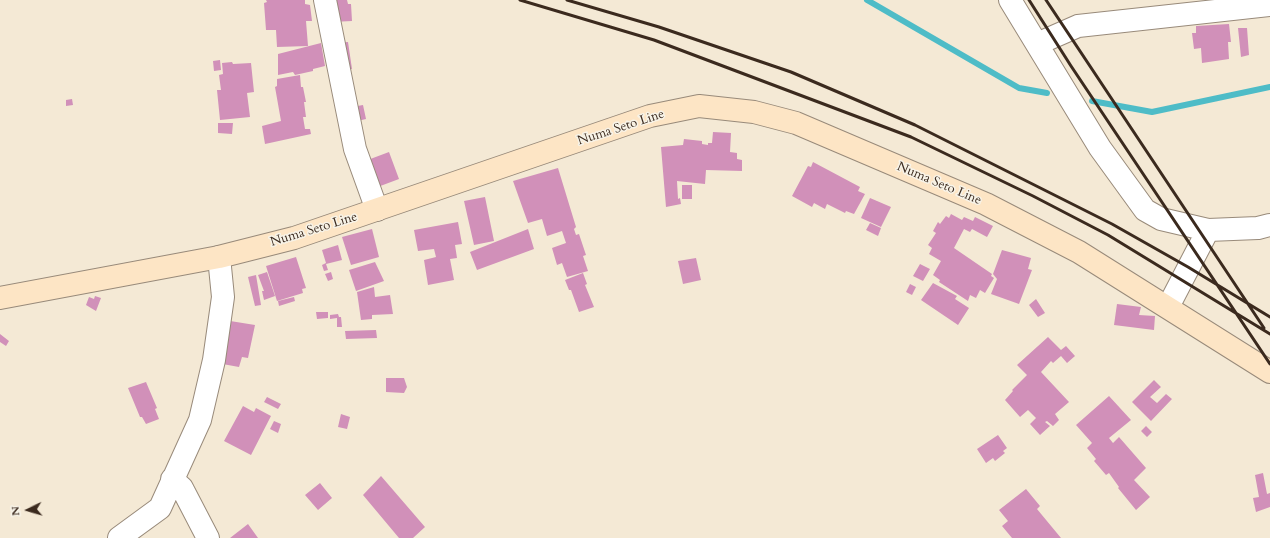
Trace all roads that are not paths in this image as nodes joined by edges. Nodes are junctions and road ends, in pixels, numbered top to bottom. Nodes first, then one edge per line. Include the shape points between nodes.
1 (325, 0) edge
2 (1010, 0) edge
3 (1270, 6) edge
4 (1037, 44) junction
5 (377, 210) junction
6 (1270, 225) edge
7 (1208, 230) junction
8 (219, 257) junction
9 (0, 298) edge
10 (1168, 308) junction
11 (1270, 372) edge
12 (172, 479) junction
13 (119, 538) edge
14 (208, 538) edge

1 - 5 street via 355,149
2 - 4 street
3 - 4 street via 1078,26
4 - 7 street via 1100,148 1145,210 1161,219
5 - 8 main road, Numa Seto Line via 294,238
5 - 10 main road, Numa Seto Line via 650,116 699,106 754,112 796,123 986,204 1079,252
6 - 7 street via 1258,228
7 - 10 street
8 - 9 main road, Numa Seto Line
8 - 12 street via 223,297 214,360 200,420
10 - 11 main road, Numa Seto Line
12 - 13 street via 160,508
12 - 14 street via 182,488

